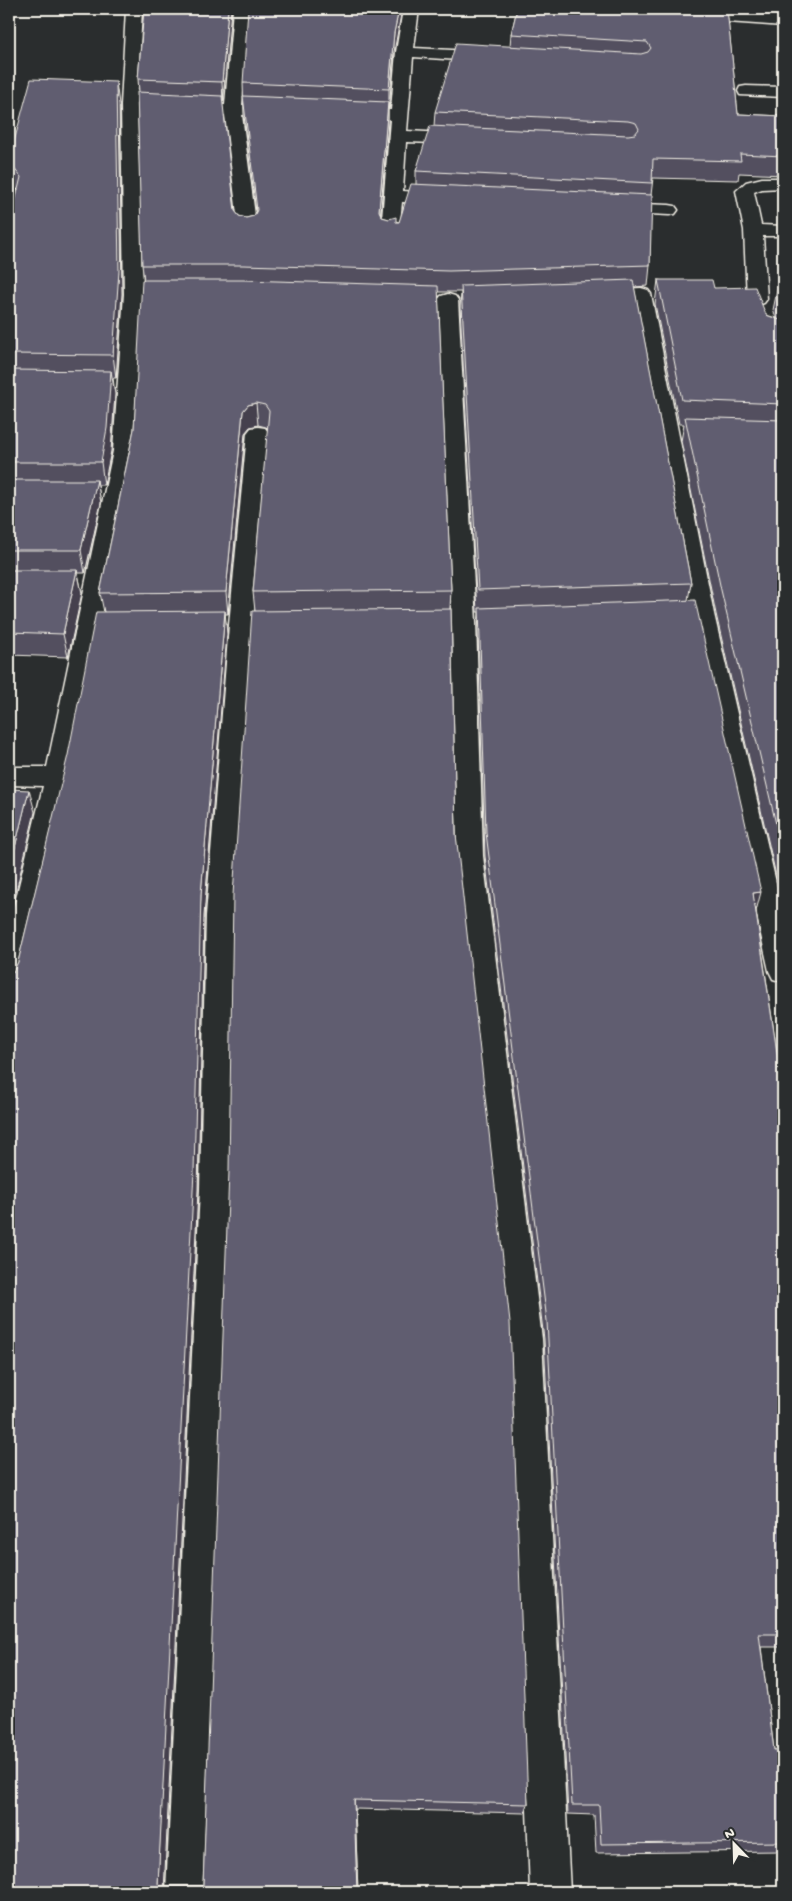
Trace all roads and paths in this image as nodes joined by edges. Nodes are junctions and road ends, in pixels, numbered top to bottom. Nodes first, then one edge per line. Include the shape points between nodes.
1 (134, 9) edge
2 (241, 9) edge
3 (411, 9) edge
4 (765, 14) edge
5 (675, 15) edge
6 (783, 21) edge
7 (404, 52) junction
8 (502, 58) edge
9 (746, 91) dead end
10 (783, 92) edge
11 (173, 108) edge
12 (233, 110) junction
13 (302, 112) edge
14 (331, 113) edge
15 (400, 115) junction
16 (399, 136) junction
17 (478, 140) edge
18 (783, 183) edge
19 (9, 193) edge
20 (394, 196) junction
21 (462, 200) edge
22 (600, 207) edge
23 (669, 210) dead end
24 (9, 223) edge
25 (753, 230) junction
26 (248, 231) edge
27 (783, 231) edge
28 (390, 232) edge
29 (134, 294) junction
30 (199, 294) edge
31 (574, 296) edge
32 (448, 300) dead end
33 (764, 317) edge
34 (258, 434) dead end
35 (9, 776) edge
36 (58, 777) junction
37 (783, 971) edge
38 (9, 983) edge
39 (186, 1892) edge
40 (550, 1892) edge

1 - 29 street via 137,106
2 - 12 street
3 - 7 street
4 - 5 street
4 - 6 street
7 - 8 street
7 - 15 street
9 - 10 street
11 - 12 street
12 - 13 street
12 - 26 street
14 - 15 street
15 - 16 street
16 - 17 street
16 - 20 street
18 - 25 street via 747,187 745,191
19 - 24 street via 14,199
20 - 21 street
20 - 28 street
22 - 23 street
25 - 27 street
25 - 33 street via 749,297
29 - 30 street
29 - 36 street via 118,386 124,451 105,494 87,583 98,625
31 - 37 street via 650,294 677,432 692,614
32 - 40 street via 464,622 470,856 526,1339
34 - 39 street via 220,916 215,1190
35 - 36 street
36 - 38 street

